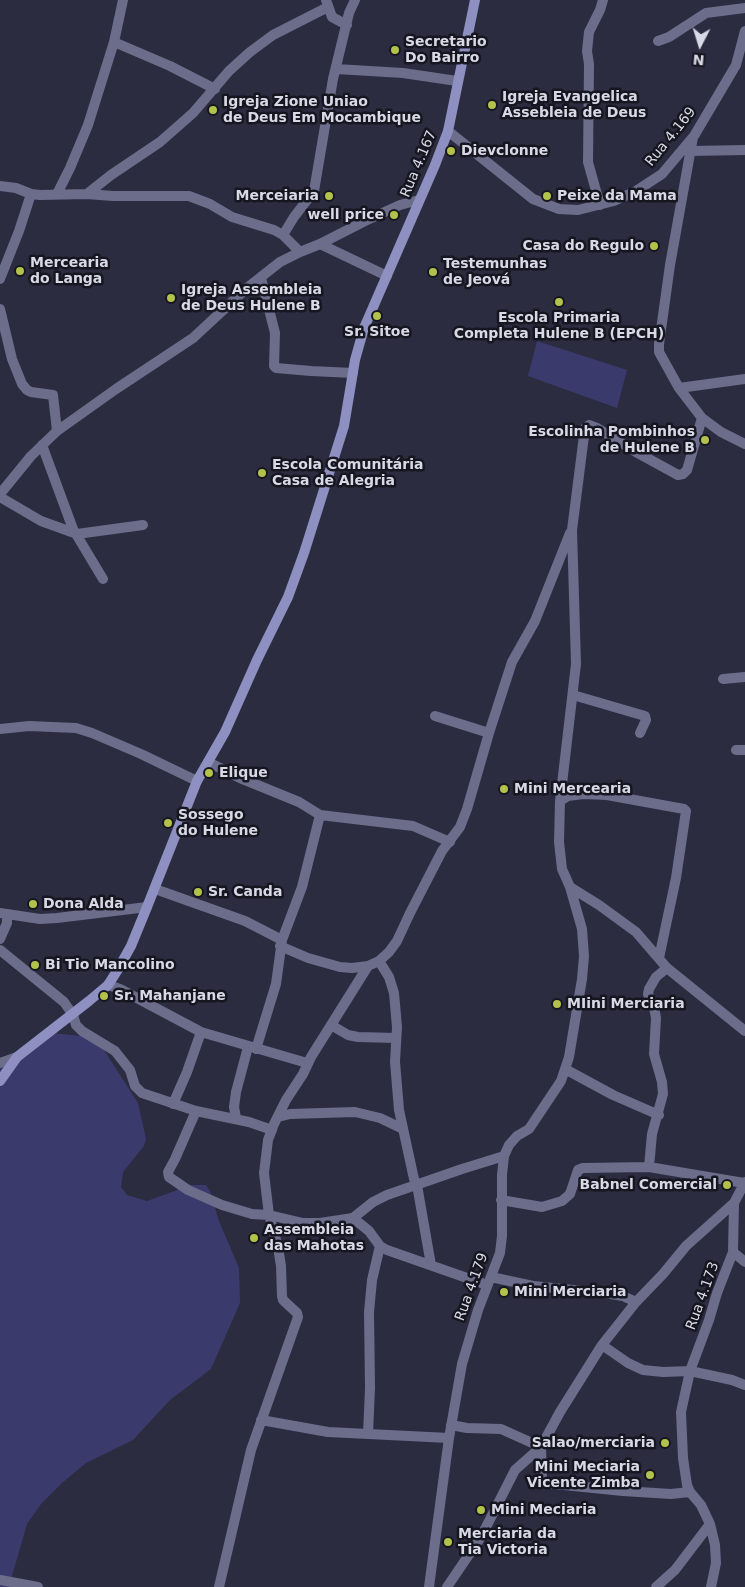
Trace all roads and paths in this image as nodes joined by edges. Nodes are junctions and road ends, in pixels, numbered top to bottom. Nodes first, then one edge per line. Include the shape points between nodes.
1 (123, 0) edge
2 (355, 0) edge
3 (475, 0) edge
4 (603, 0) edge
5 (327, 4) edge
6 (745, 8) edge
7 (347, 25) junction
8 (745, 31) edge
9 (658, 41) dead end
10 (114, 42) junction
11 (736, 65) junction
12 (336, 69) junction
13 (745, 72) edge
14 (458, 82) junction
15 (215, 88) junction
16 (448, 131) junction
17 (694, 136) junction
18 (745, 150) edge
19 (691, 151) junction
20 (0, 186) edge
21 (31, 194) junction
22 (57, 194) junction
23 (87, 194) junction
24 (419, 200) junction
25 (600, 205) junction
26 (283, 235) junction
27 (320, 244) junction
28 (300, 252) junction
29 (386, 276) junction
30 (261, 278) junction
31 (0, 279) edge
32 (0, 309) edge
33 (354, 373) junction
34 (745, 379) edge
35 (679, 388) junction
36 (702, 418) junction
37 (57, 431) junction
38 (745, 444) edge
39 (42, 445) junction
40 (0, 495) edge
41 (143, 525) dead end
42 (572, 530) junction
43 (77, 534) junction
44 (103, 579) dead end
45 (745, 677) edge
46 (723, 679) dead end
47 (573, 695) junction
48 (434, 716) dead end
49 (0, 729) edge
50 (489, 733) junction
51 (640, 733) dead end
52 (208, 762) junction
53 (197, 781) junction
54 (560, 801) junction
55 (320, 815) junction
56 (450, 842) junction
57 (570, 887) junction
58 (155, 889) junction
59 (147, 907) junction
60 (4, 914) edge
61 (0, 940) edge
62 (281, 943) junction
63 (0, 950) edge
64 (659, 958) junction
65 (379, 961) junction
66 (368, 966) junction
67 (668, 968) junction
68 (108, 984) junction
69 (73, 1015) junction
70 (331, 1026) junction
71 (745, 1031) edge
72 (201, 1032) junction
73 (396, 1038) junction
74 (252, 1048) junction
75 (17, 1057) junction
76 (0, 1063) edge
77 (307, 1063) junction
78 (565, 1069) junction
79 (0, 1081) edge
80 (173, 1104) junction
81 (196, 1111) junction
82 (658, 1115) junction
83 (278, 1117) junction
84 (236, 1118) junction
85 (272, 1130) junction
86 (403, 1130) junction
87 (504, 1156) junction
88 (649, 1167) junction
89 (417, 1185) junction
90 (744, 1187) edge
91 (501, 1200) junction
92 (734, 1203) junction
93 (269, 1215) junction
94 (353, 1218) junction
95 (380, 1246) junction
96 (733, 1252) junction
97 (745, 1262) edge
98 (431, 1265) junction
99 (489, 1281) junction
100 (636, 1302) junction
101 (602, 1345) junction
102 (690, 1371) junction
103 (745, 1385) edge
104 (261, 1420) junction
105 (451, 1425) junction
106 (368, 1434) junction
107 (449, 1438) junction
108 (541, 1447) junction
109 (690, 1492) junction
110 (710, 1524) junction
111 (0, 1580) edge
112 (38, 1587) edge
113 (220, 1587) edge
114 (429, 1587) edge
115 (447, 1587) edge
116 (656, 1587) edge
117 (711, 1587) edge

1 - 10 street
2 - 7 street
3 - 14 street, Rua 4.167
4 - 25 street via 589,32 587,51 588,162
5 - 7 street via 332,17
5 - 15 street via 250,52
6 - 9 street via 706,13
7 - 12 street
8 - 11 street, Rua 4.169
10 - 15 street
10 - 22 street via 88,125
11 - 13 street
11 - 17 street, Rua 4.169
12 - 14 street via 403,73
12 - 26 street via 314,191
14 - 16 street, Rua 4.167
15 - 23 street via 160,142
16 - 24 street, Rua 4.167
16 - 25 street, Rua 4.169 via 533,199 559,209 578,210
17 - 19 street
17 - 25 street, Rua 4.169 via 662,174 636,191
18 - 19 street
19 - 35 street via 659,344 659,352
20 - 21 street
21 - 22 street
21 - 31 street
22 - 23 street
23 - 26 street via 189,196 232,217
24 - 27 street via 400,205
24 - 29 street, Rua 4.167
26 - 28 street
27 - 28 street
27 - 29 street
28 - 30 street via 280,262
29 - 33 street, Rua 4.167 via 364,328
30 - 33 street via 275,333 274,366
30 - 37 street via 193,338
32 - 37 street via 12,359 22,384 31,392 52,395
33 - 52 street, Rua 4.167 via 344,426 293,585 226,732
34 - 35 street
35 - 36 street
36 - 38 street
36 - 42 street via 687,470 678,475 597,428 586,426
37 - 39 street
39 - 40 street
39 - 43 street via 72,529
40 - 43 street via 41,521
41 - 43 street
42 - 47 street via 576,631
42 - 50 street via 535,621 512,662
43 - 44 street
45 - 46 street
47 - 51 street via 645,716
47 - 54 street
48 - 50 street
49 - 53 street via 29,726 76,728
50 - 56 street via 467,809
52 - 53 street, Rua 4.167
52 - 55 street via 299,802
53 - 58 street, Rua 4.167
54 - 57 street via 560,859
54 - 64 street via 583,794 607,795 686,811
55 - 56 street via 413,826
55 - 62 street via 302,887
56 - 65 street via 442,851 397,941
57 - 64 street via 636,932
57 - 78 street via 582,929 584,956
58 - 59 street, Rua 4.167
58 - 62 street via 246,921
59 - 60 street via 40,919
59 - 68 street, Rua 4.167 via 131,946
60 - 61 street via 7,923
62 - 66 street via 308,958 340,967
62 - 74 street via 276,984
63 - 69 street via 64,1002
64 - 67 street
65 - 66 street
65 - 73 street via 394,993
66 - 70 street
67 - 71 street
67 - 82 street via 651,983 648,994 656,1018 654,1054 663,1094
68 - 69 street, Rua 4.167
68 - 72 street
69 - 75 street, Rua 4.167
69 - 80 street via 82,1031 115,1051 130,1070 138,1090
70 - 73 street via 348,1035
70 - 77 street
72 - 74 street
72 - 80 street
73 - 86 street
74 - 77 street
74 - 84 street via 236,1092
75 - 76 street
75 - 79 street, Rua 4.167
77 - 83 street via 304,1074
78 - 82 street
78 - 87 street via 529,1129 517,1136
80 - 81 street
81 - 84 street
81 - 93 street via 168,1174 188,1190 216,1202 252,1214
82 - 88 street via 652,1134
83 - 85 street
83 - 86 street via 355,1112 380,1118
84 - 85 street
85 - 93 street via 264,1173
86 - 89 street
87 - 89 street
87 - 91 street, Rua 4.179
88 - 90 street
88 - 91 street via 580,1168 570,1194 551,1205
89 - 94 street via 380,1198
89 - 98 street
90 - 92 street, Rua 4.173
91 - 99 street, Rua 4.179 via 501,1243
92 - 96 street, Rua 4.173
92 - 100 street via 686,1246
93 - 94 street via 320,1223
93 - 104 street via 278,1247 283,1300 297,1312 298,1317
94 - 95 street
95 - 98 street
95 - 106 street via 369,1312
96 - 97 street
96 - 102 street, Rua 4.173
98 - 99 street
99 - 100 street via 604,1293
99 - 105 street, Rua 4.179 via 462,1364
100 - 101 street
101 - 102 street via 643,1370
101 - 108 street
102 - 103 street
102 - 109 street, Rua 4.173 via 680,1420
104 - 106 street via 309,1429
104 - 113 street via 251,1450
105 - 107 street, Rua 4.179
105 - 108 street via 501,1429
106 - 107 street
107 - 114 street, Rua 4.179
108 - 109 street via 544,1482 623,1492
108 - 115 street via 514,1470 481,1537
109 - 110 street
110 - 116 street via 675,1570
110 - 117 street via 716,1563
111 - 112 street

